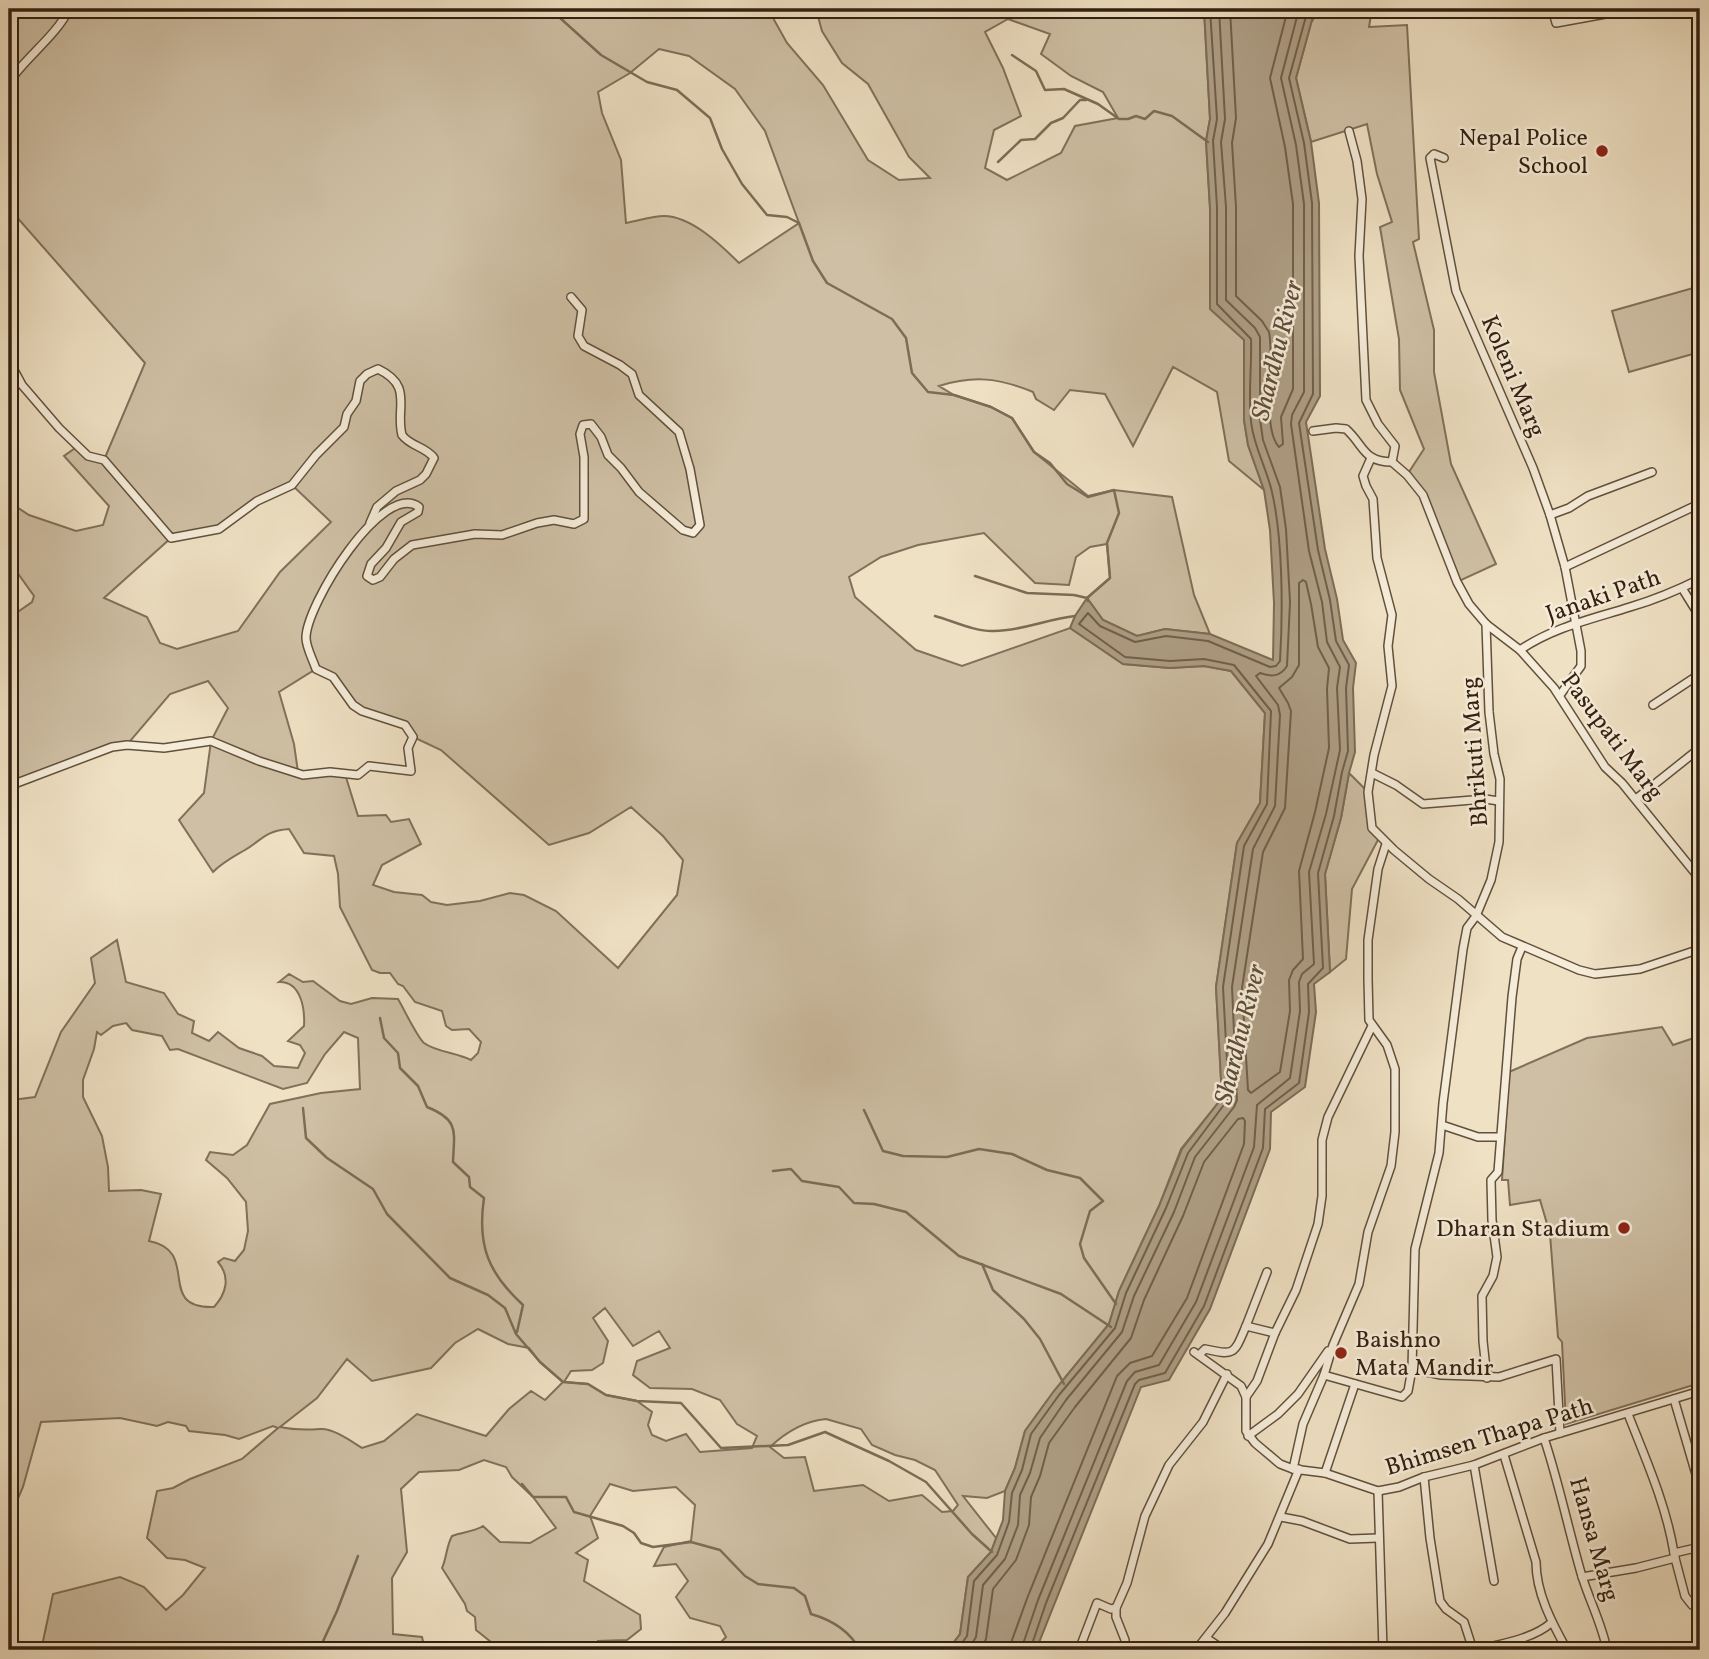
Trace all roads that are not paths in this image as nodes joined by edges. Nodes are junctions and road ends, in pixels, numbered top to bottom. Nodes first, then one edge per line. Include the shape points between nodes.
1 (69, 9) edge
2 (1552, 9) edge
3 (1633, 9) edge
4 (9, 82) edge
5 (1349, 131) dead end
6 (1444, 158) dead end
7 (571, 297) dead end
8 (9, 361) edge
9 (1313, 431) dead end
10 (1371, 458) junction
11 (1392, 462) junction
12 (1652, 472) dead end
13 (1697, 505) dead end
14 (1550, 515) junction
15 (370, 523) junction
16 (1565, 567) junction
17 (1700, 579) edge
18 (1682, 587) junction
19 (1700, 617) edge
20 (1574, 623) junction
21 (1486, 624) junction
22 (1520, 650) junction
23 (1700, 674) edge
24 (1560, 695) junction
25 (1653, 705) dead end
26 (1700, 748) edge
27 (1372, 773) junction
28 (9, 786) edge
29 (1636, 799) junction
30 (1499, 801) junction
31 (1386, 844) junction
32 (1700, 879) edge
33 (1476, 916) junction
34 (1522, 947) junction
35 (1700, 949) edge
36 (1372, 1026) junction
37 (1442, 1125) junction
38 (1500, 1137) junction
39 (1267, 1272) dead end
40 (1245, 1326) junction
41 (1275, 1333) junction
42 (1333, 1345) junction
43 (1412, 1370) junction
44 (1227, 1374) junction
45 (1324, 1375) junction
46 (1487, 1378) junction
47 (1355, 1384) junction
48 (1700, 1391) edge
49 (1246, 1397) junction
50 (1674, 1399) junction
51 (1628, 1414) junction
52 (1560, 1433) junction
53 (1248, 1436) junction
54 (1544, 1438) junction
55 (1504, 1455) junction
56 (1474, 1465) junction
57 (1296, 1469) junction
58 (1325, 1473) junction
59 (1424, 1477) junction
60 (1700, 1488) edge
61 (1378, 1491) junction
62 (1281, 1517) junction
63 (1378, 1538) junction
64 (1700, 1548) edge
65 (1674, 1556) junction
66 (1583, 1577) junction
67 (1494, 1581) dead end
68 (1700, 1602) edge
69 (1116, 1608) junction
70 (1551, 1623) junction
71 (1206, 1638) junction
72 (1250, 1649) edge
73 (1079, 1650) edge
74 (1125, 1650) edge
75 (1196, 1650) edge
76 (1233, 1650) edge
77 (1265, 1650) edge
78 (1382, 1650) edge
79 (1419, 1650) edge
80 (1468, 1650) edge
81 (1475, 1650) edge
82 (1567, 1650) edge
83 (1607, 1650) edge

1 - 4 street
2 - 3 street via 1556,23
5 - 11 street via 1362,199 1359,256 1366,400 1395,446
6 - 14 street, Koleni Marg via 1434,154 1430,158 1456,291
7 - 15 street via 582,310 578,336 584,346 632,374 639,395 679,432 700,525 693,533 683,530 639,492 608,455 591,424 583,425 580,434 584,519 574,524 555,520 502,535 475,534 412,545 373,580 367,576 371,564 401,522 419,507 404,501
8 - 15 street via 22,385 59,428 88,456 104,460 171,538 219,529 257,500 292,485 344,427 360,381 378,369 388,374 403,399 402,435 434,458 420,480 377,507
9 - 10 street via 1346,429
10 - 11 street
10 - 27 street via 1363,476 1373,499 1377,558 1392,615 1388,646 1392,686
11 - 21 street, Pasupati Marg via 1423,495 1457,582
12 - 14 street
13 - 16 street
14 - 16 street, Koleni Marg
15 - 28 street via 321,597 306,638 316,669 333,677 352,705 405,725 413,737 408,748 411,771 369,766 358,775 303,775 211,741 164,748 112,747
16 - 20 street, Koleni Marg
17 - 18 street, Janaki Path
18 - 19 street
18 - 20 street, Janaki Path
20 - 22 street, Janaki Path
20 - 24 street, Koleni Marg via 1581,666
21 - 22 street, Pasupati Marg
21 - 30 street, Bhrikuti Marg
22 - 24 street, Pasupati Marg
23 - 25 street
24 - 29 street, Pasupati Marg via 1605,767
26 - 29 street
27 - 30 street via 1423,804
27 - 31 street via 1368,792 1372,828
29 - 32 street, Pasupati Marg
30 - 33 street, Bhrikuti Marg via 1496,861
31 - 33 street
31 - 36 street via 1368,940
33 - 34 street
33 - 37 street, Bhrikuti Marg via 1467,928 1463,949
34 - 35 street via 1595,974 1640,969
34 - 38 street via 1517,959
36 - 41 street via 1328,1117 1322,1140 1318,1224 1292,1303
36 - 42 street via 1387,1045 1395,1069 1391,1166 1368,1232 1359,1284
37 - 38 street via 1478,1138
37 - 43 street, Bhrikuti Marg via 1415,1249
38 - 46 street via 1498,1172 1491,1180 1497,1257 1482,1296
39 - 40 street
40 - 41 street
40 - 44 street via 1233,1352 1205,1349 1197,1353
41 - 49 street
42 - 45 street
42 - 53 street via 1298,1394
43 - 46 street
43 - 47 street via 1408,1391 1402,1397
44 - 49 street
44 - 69 street via 1203,1422 1169,1465 1155,1492
45 - 47 street
45 - 57 street via 1303,1424
46 - 52 street via 1556,1359
47 - 58 street
48 - 50 street, Bhimsen Thapa Path
49 - 53 street
50 - 51 street, Bhimsen Thapa Path
50 - 60 street
51 - 52 street, Bhimsen Thapa Path
51 - 65 street via 1660,1496
52 - 54 street, Bhimsen Thapa Path
53 - 57 street, Bhimsen Thapa Path via 1280,1464
54 - 55 street, Bhimsen Thapa Path
54 - 66 street, Hansa Marg
55 - 56 street, Bhimsen Thapa Path
55 - 70 street
56 - 59 street, Bhimsen Thapa Path
56 - 67 street
57 - 58 street, Bhimsen Thapa Path
57 - 62 street
58 - 61 street, Bhimsen Thapa Path
59 - 61 street, Bhimsen Thapa Path
59 - 81 street via 1440,1601 1465,1622
61 - 63 street
62 - 63 street via 1350,1539
62 - 71 street
63 - 78 street
64 - 65 street
65 - 66 street
65 - 68 street via 1685,1596 1692,1605
66 - 83 street, Hansa Marg
69 - 73 street via 1097,1603
69 - 74 street
70 - 81 street via 1512,1641
70 - 82 street
71 - 75 street
71 - 76 street
72 - 76 street
72 - 77 street
79 - 80 street

